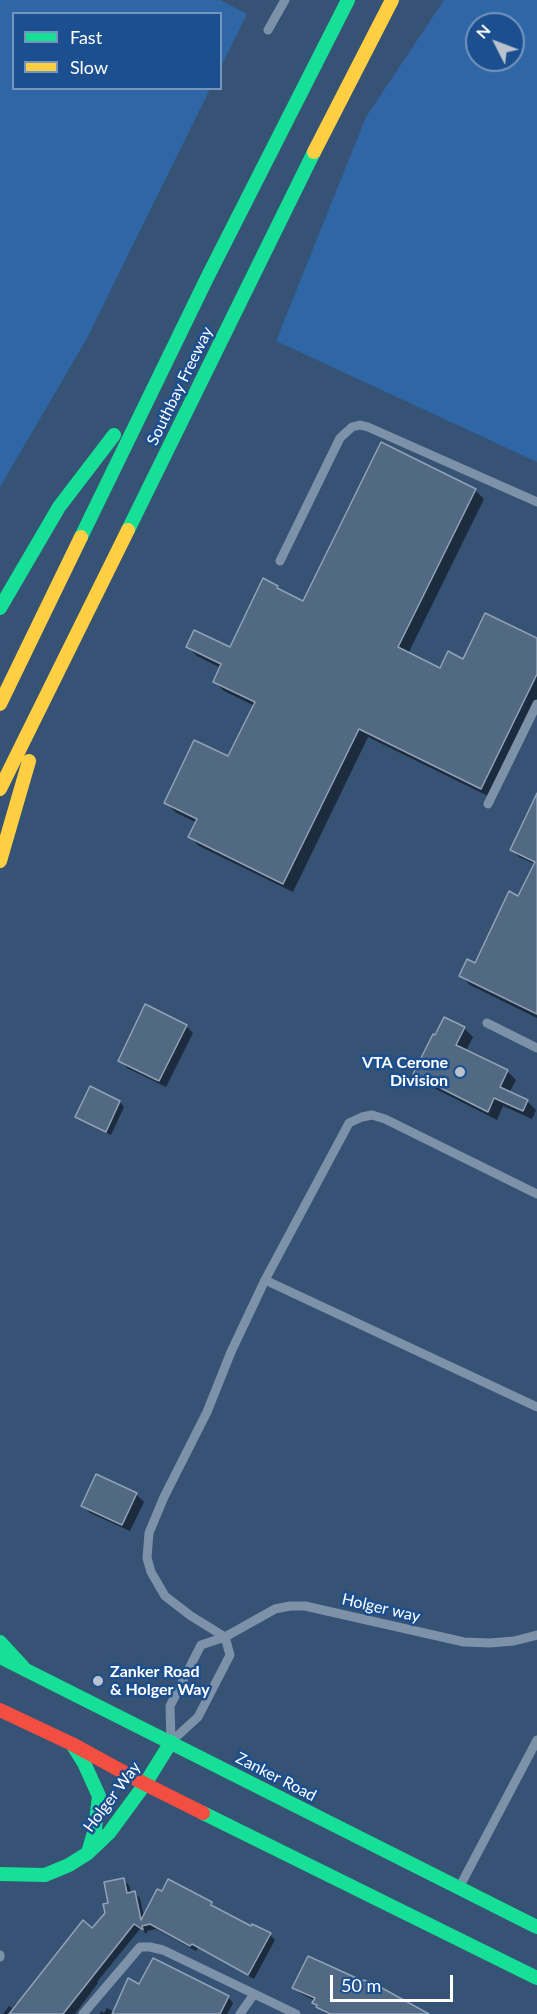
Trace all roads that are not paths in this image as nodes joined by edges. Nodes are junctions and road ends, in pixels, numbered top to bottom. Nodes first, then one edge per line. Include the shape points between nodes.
1 (285, 0) edge
2 (348, 0) edge
3 (392, 0) edge
4 (268, 30) dead end
5 (83, 499) dead end
6 (537, 502) edge
7 (280, 561) dead end
8 (0, 608) edge
9 (50, 687) junction
10 (0, 704) edge
11 (537, 704) edge
12 (0, 789) edge
13 (488, 804) dead end
14 (0, 861) edge
15 (487, 1023) dead end
16 (537, 1048) edge
17 (537, 1194) edge
18 (265, 1280) junction
19 (537, 1407) edge
20 (537, 1635) edge
21 (225, 1637) junction
22 (0, 1642) edge
23 (0, 1657) edge
24 (23, 1667) junction
25 (0, 1710) edge
26 (537, 1740) edge
27 (171, 1742) junction
28 (72, 1744) junction
29 (144, 1784) junction
30 (88, 1852) junction
31 (0, 1874) edge
32 (459, 1888) junction
33 (537, 1927) edge
34 (537, 1978) edge
35 (254, 1994) junction
36 (83, 2014) edge
37 (240, 2014) edge
38 (296, 2014) edge

1 - 4 lane
2 - 10 main road via 208,276
3 - 9 main road, Southbay Freeway
5 - 8 main road via 117,430 59,507
6 - 7 lane via 360,425 340,438
9 - 12 main road, Southbay Freeway
9 - 14 main road
11 - 13 lane
15 - 16 lane
17 - 18 lane via 385,1119 362,1117 349,1123
18 - 19 lane
18 - 21 lane via 165,1497 147,1545 151,1572 165,1596
20 - 21 lane, Holger way via 514,1641 464,1642 305,1606 290,1606 275,1609
21 - 27 lane, Holger Way via 230,1655 198,1717
21 - 27 lane via 201,1646 170,1706
22 - 24 main road
23 - 24 main road, Zanker Road
24 - 27 main road, Zanker Road
25 - 28 main road
26 - 32 lane
27 - 29 main road, Holger Way
27 - 32 main road, Zanker Road
28 - 29 main road
28 - 30 main road via 99,1796
29 - 30 main road, Holger Way via 109,1833
29 - 34 main road
30 - 31 main road, Holger Way via 45,1875
32 - 33 main road, Zanker Road
35 - 36 lane via 163,1950 140,1947
35 - 37 lane
35 - 38 lane

